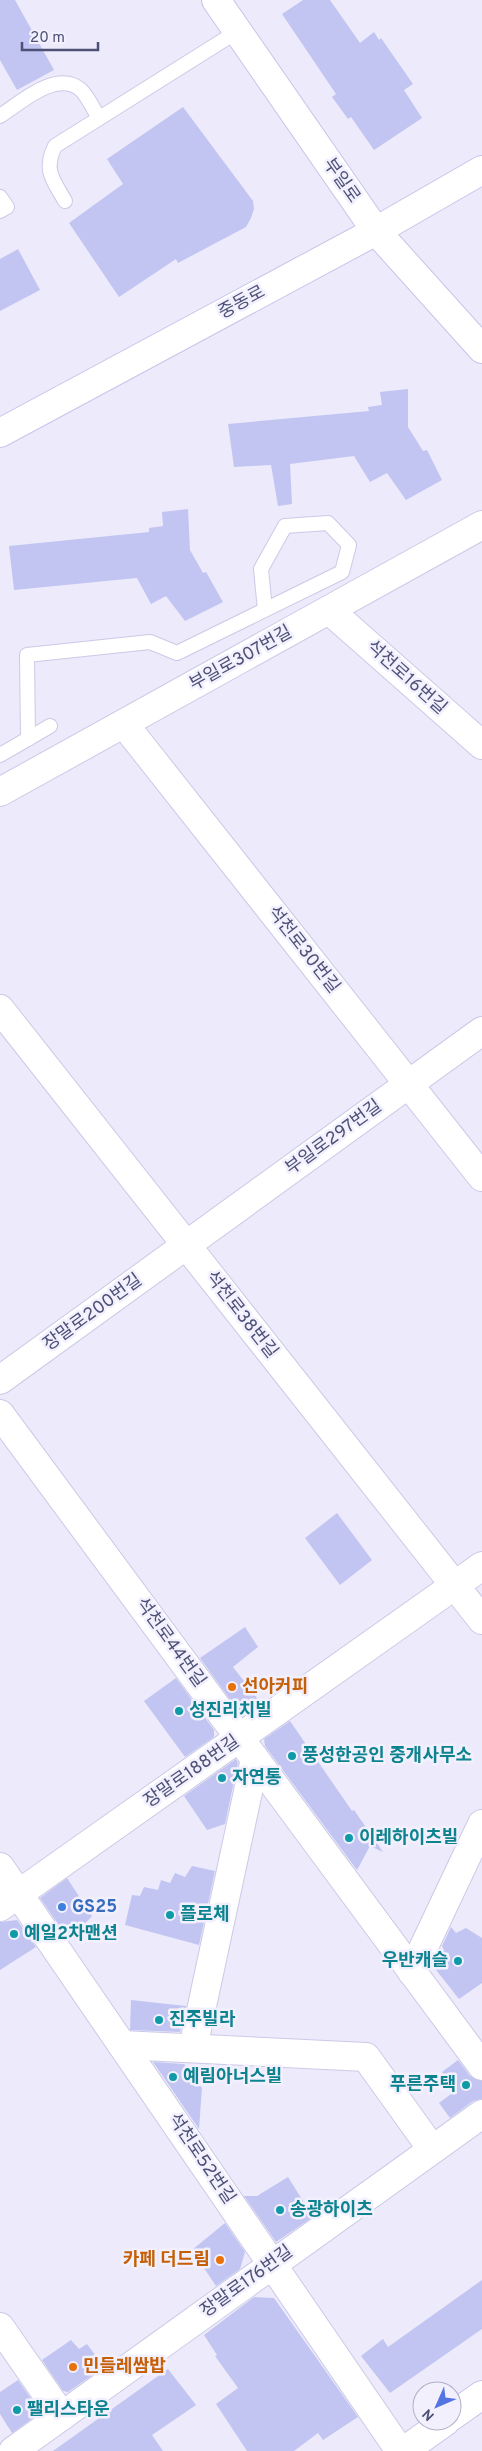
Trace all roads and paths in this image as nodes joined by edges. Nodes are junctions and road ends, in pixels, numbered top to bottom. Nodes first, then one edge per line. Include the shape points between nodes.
1 (216, 0) edge
2 (238, 31) junction
3 (0, 116) edge
4 (99, 118) junction
5 (482, 170) edge
6 (0, 197) edge
7 (65, 201) dead end
8 (0, 210) edge
9 (376, 231) junction
10 (482, 350) edge
11 (0, 433) edge
12 (482, 525) edge
13 (265, 610) junction
14 (329, 610) junction
15 (124, 724) junction
16 (50, 726) dead end
17 (28, 739) junction
18 (482, 745) edge
19 (0, 755) edge
20 (0, 792) edge
21 (0, 1009) edge
22 (482, 1032) edge
23 (409, 1084) junction
24 (482, 1177) edge
25 (186, 1245) junction
26 (0, 1380) edge
27 (0, 1414) edge
28 (482, 1566) edge
29 (455, 1586) junction
30 (482, 1620) edge
31 (248, 1749) junction
32 (482, 1824) edge
33 (0, 1867) edge
34 (9, 1901) edge
35 (412, 1972) junction
36 (122, 2044) junction
37 (193, 2048) junction
38 (482, 2066) edge
39 (482, 2114) edge
40 (432, 2149) junction
41 (273, 2264) junction
42 (0, 2326) edge
43 (482, 2395) edge
44 (462, 2409) edge
45 (62, 2416) junction
46 (431, 2431) edge
47 (13, 2451) edge
48 (402, 2451) edge

1 - 2 street, 부일로
2 - 4 lane
2 - 9 street, 부일로
3 - 4 lane via 57,83 71,84 81,90
4 - 7 lane via 55,146 49,158 49,172
5 - 9 street, 중동로
6 - 8 lane via 6,207
9 - 10 street, 부일로
9 - 11 street, 중동로
12 - 14 street, 부일로307번길
13 - 13 lane via 342,572 349,545 328,522 285,526 261,568
13 - 17 lane via 177,652 150,642 27,655
14 - 15 street, 부일로307번길
14 - 18 street, 석천로16번길
15 - 20 street, 부일로307번길
15 - 23 street, 석천로30번길
16 - 17 lane
17 - 19 lane
21 - 25 street, 석천로38번길
22 - 23 street, 부일로297번길
23 - 24 street, 석천로30번길
23 - 25 street, 부일로297번길
25 - 26 street, 장말로200번길
25 - 29 street, 석천로38번길
27 - 31 street, 석천로44번길
28 - 29 street, 장말로188번길
29 - 30 street, 석천로38번길
29 - 31 street, 장말로188번길
31 - 34 street, 장말로188번길
31 - 35 street, 석천로44번길
31 - 37 street
32 - 35 street
33 - 34 street, 석천로52번길
34 - 36 street, 석천로52번길
35 - 38 street, 석천로44번길
36 - 37 street
36 - 41 street, 석천로52번길
37 - 40 street via 366,2057
39 - 40 street, 장말로176번길
40 - 41 street, 장말로176번길
41 - 45 street, 장말로176번길
41 - 48 street, 석천로52번길
42 - 45 street
43 - 44 street
45 - 47 street, 장말로176번길
46 - 48 street

